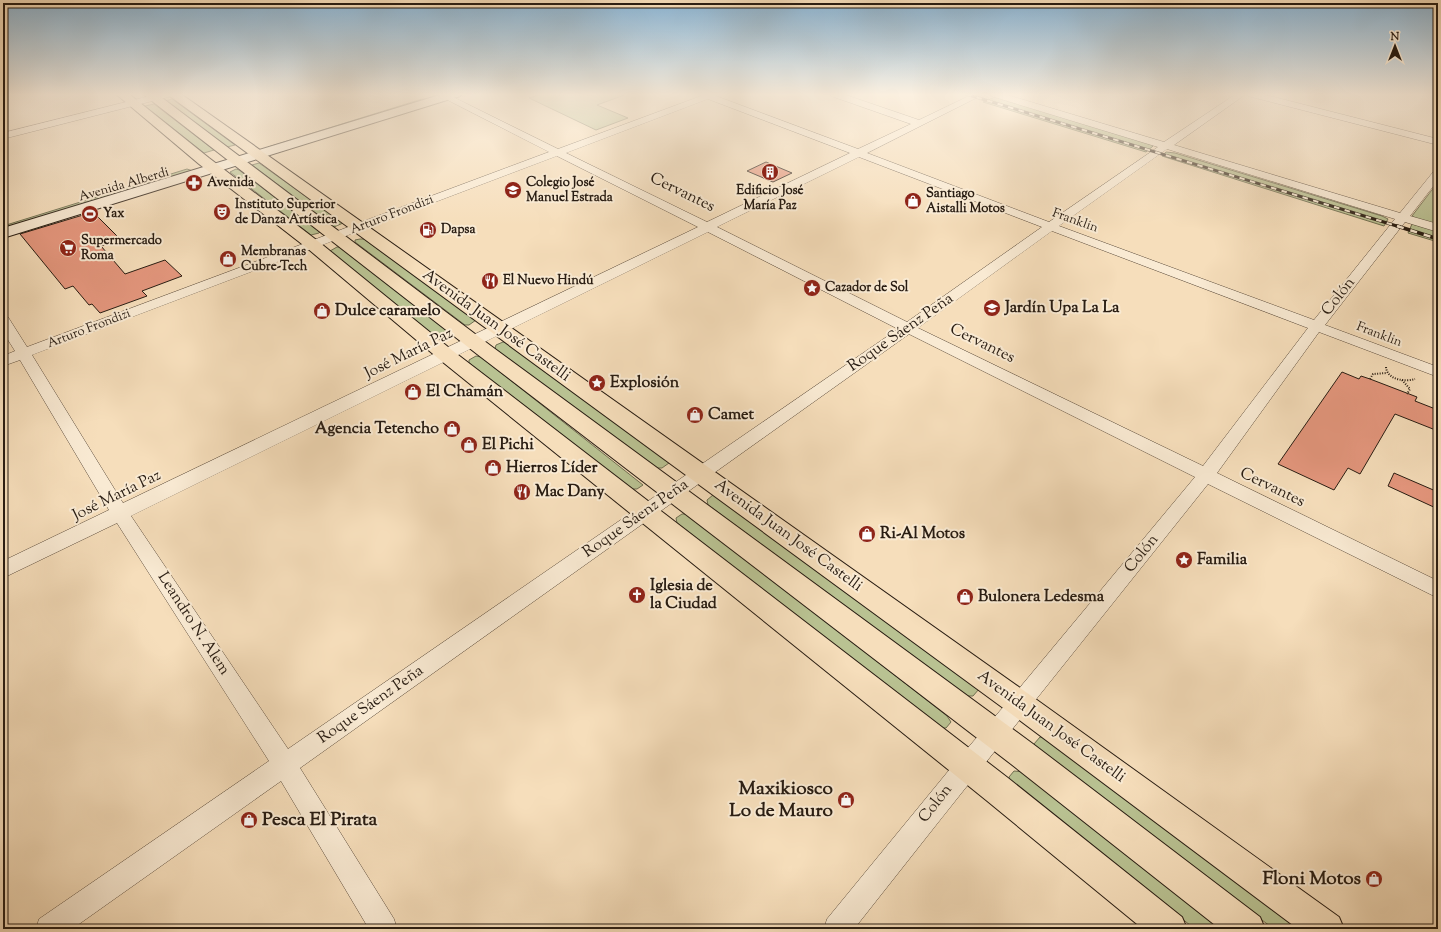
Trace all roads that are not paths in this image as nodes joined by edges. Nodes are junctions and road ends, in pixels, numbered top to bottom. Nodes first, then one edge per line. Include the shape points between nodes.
1 (195, 137) edge
2 (205, 137) edge
3 (212, 137) edge
4 (294, 137) edge
5 (301, 137) edge
6 (529, 137) edge
7 (595, 137) edge
8 (818, 137) edge
9 (890, 137) edge
10 (1136, 137) edge
11 (1177, 137) edge
12 (1420, 137) edge
13 (1438, 142) edge
14 (1164, 146) junction
15 (557, 152) junction
16 (858, 153) junction
17 (231, 158) junction
18 (1438, 172) edge
19 (1403, 218) junction
20 (3, 220) edge
21 (1049, 226) junction
22 (360, 227) junction
23 (708, 227) junction
24 (1438, 228) edge
25 (3, 233) edge
26 (336, 236) junction
27 (313, 245) junction
28 (3, 320) edge
29 (1317, 326) junction
30 (499, 328) junction
31 (908, 328) junction
32 (472, 341) junction
33 (24, 354) junction
34 (446, 355) junction
35 (3, 361) edge
36 (1438, 372) edge
37 (702, 474) junction
38 (1206, 475) junction
39 (673, 492) junction
40 (646, 512) junction
41 (120, 513) junction
42 (3, 570) edge
43 (1438, 590) edge
44 (1020, 704) junction
45 (994, 734) junction
46 (285, 765) junction
47 (967, 766) junction
48 (49, 929) edge
49 (384, 929) edge
50 (837, 929) edge
51 (1170, 929) edge
52 (1248, 929) edge
53 (1327, 929) edge

1 - 17 main road
2 - 17 main road
3 - 17 main road
4 - 17 main road, Avenida Alberdi
5 - 17 main road, Avenida Alberdi
6 - 15 street, Cervantes
7 - 15 street, Arturo Frondizi
8 - 16 street, Franklin
9 - 16 street, José María Paz
10 - 14 street
11 - 14 street, Roque Sáenz Peña
12 - 13 street
14 - 19 street
14 - 21 street, Roque Sáenz Peña
15 - 22 street, Arturo Frondizi
15 - 23 street, Cervantes
16 - 21 street, Franklin
16 - 23 street, José María Paz
17 - 20 main road, Avenida Alberdi
17 - 22 main road, Avenida Juan José Castelli
17 - 25 main road, Avenida Alberdi
17 - 26 main road, Avenida Juan José Castelli
17 - 27 main road
18 - 19 street, Colón
19 - 24 street
19 - 29 street, Colón
21 - 29 street, Franklin
21 - 31 street, Roque Sáenz Peña
22 - 26 street, Arturo Frondizi
22 - 30 main road, Avenida Juan José Castelli
23 - 30 street, José María Paz
23 - 31 street, Cervantes
26 - 27 street, Arturo Frondizi
26 - 32 main road, Avenida Juan José Castelli
27 - 33 street, Arturo Frondizi
27 - 34 main road
28 - 33 street, Leandro N. Alem
29 - 36 street, Franklin
29 - 38 street, Colón
30 - 32 street, José María Paz
30 - 37 main road, Avenida Juan José Castelli
31 - 37 street, Roque Sáenz Peña
31 - 38 street, Cervantes
32 - 34 street, José María Paz
32 - 39 main road, Avenida Juan José Castelli
33 - 35 street, Arturo Frondizi
33 - 41 street, Leandro N. Alem
34 - 40 main road
34 - 41 street, José María Paz
37 - 39 street, Roque Sáenz Peña
37 - 44 main road, Avenida Juan José Castelli
38 - 43 street, Cervantes
38 - 44 street, Colón
39 - 40 street, Roque Sáenz Peña
39 - 45 main road, Avenida Juan José Castelli
40 - 46 street, Roque Sáenz Peña
40 - 47 main road
41 - 42 street, José María Paz
41 - 46 street, Leandro N. Alem
44 - 45 street, Colón
44 - 53 main road, Avenida Juan José Castelli
45 - 47 street, Colón
45 - 52 main road, Avenida Juan José Castelli
46 - 48 street, Roque Sáenz Peña
46 - 49 street, Leandro N. Alem
47 - 50 street, Colón
47 - 51 main road

